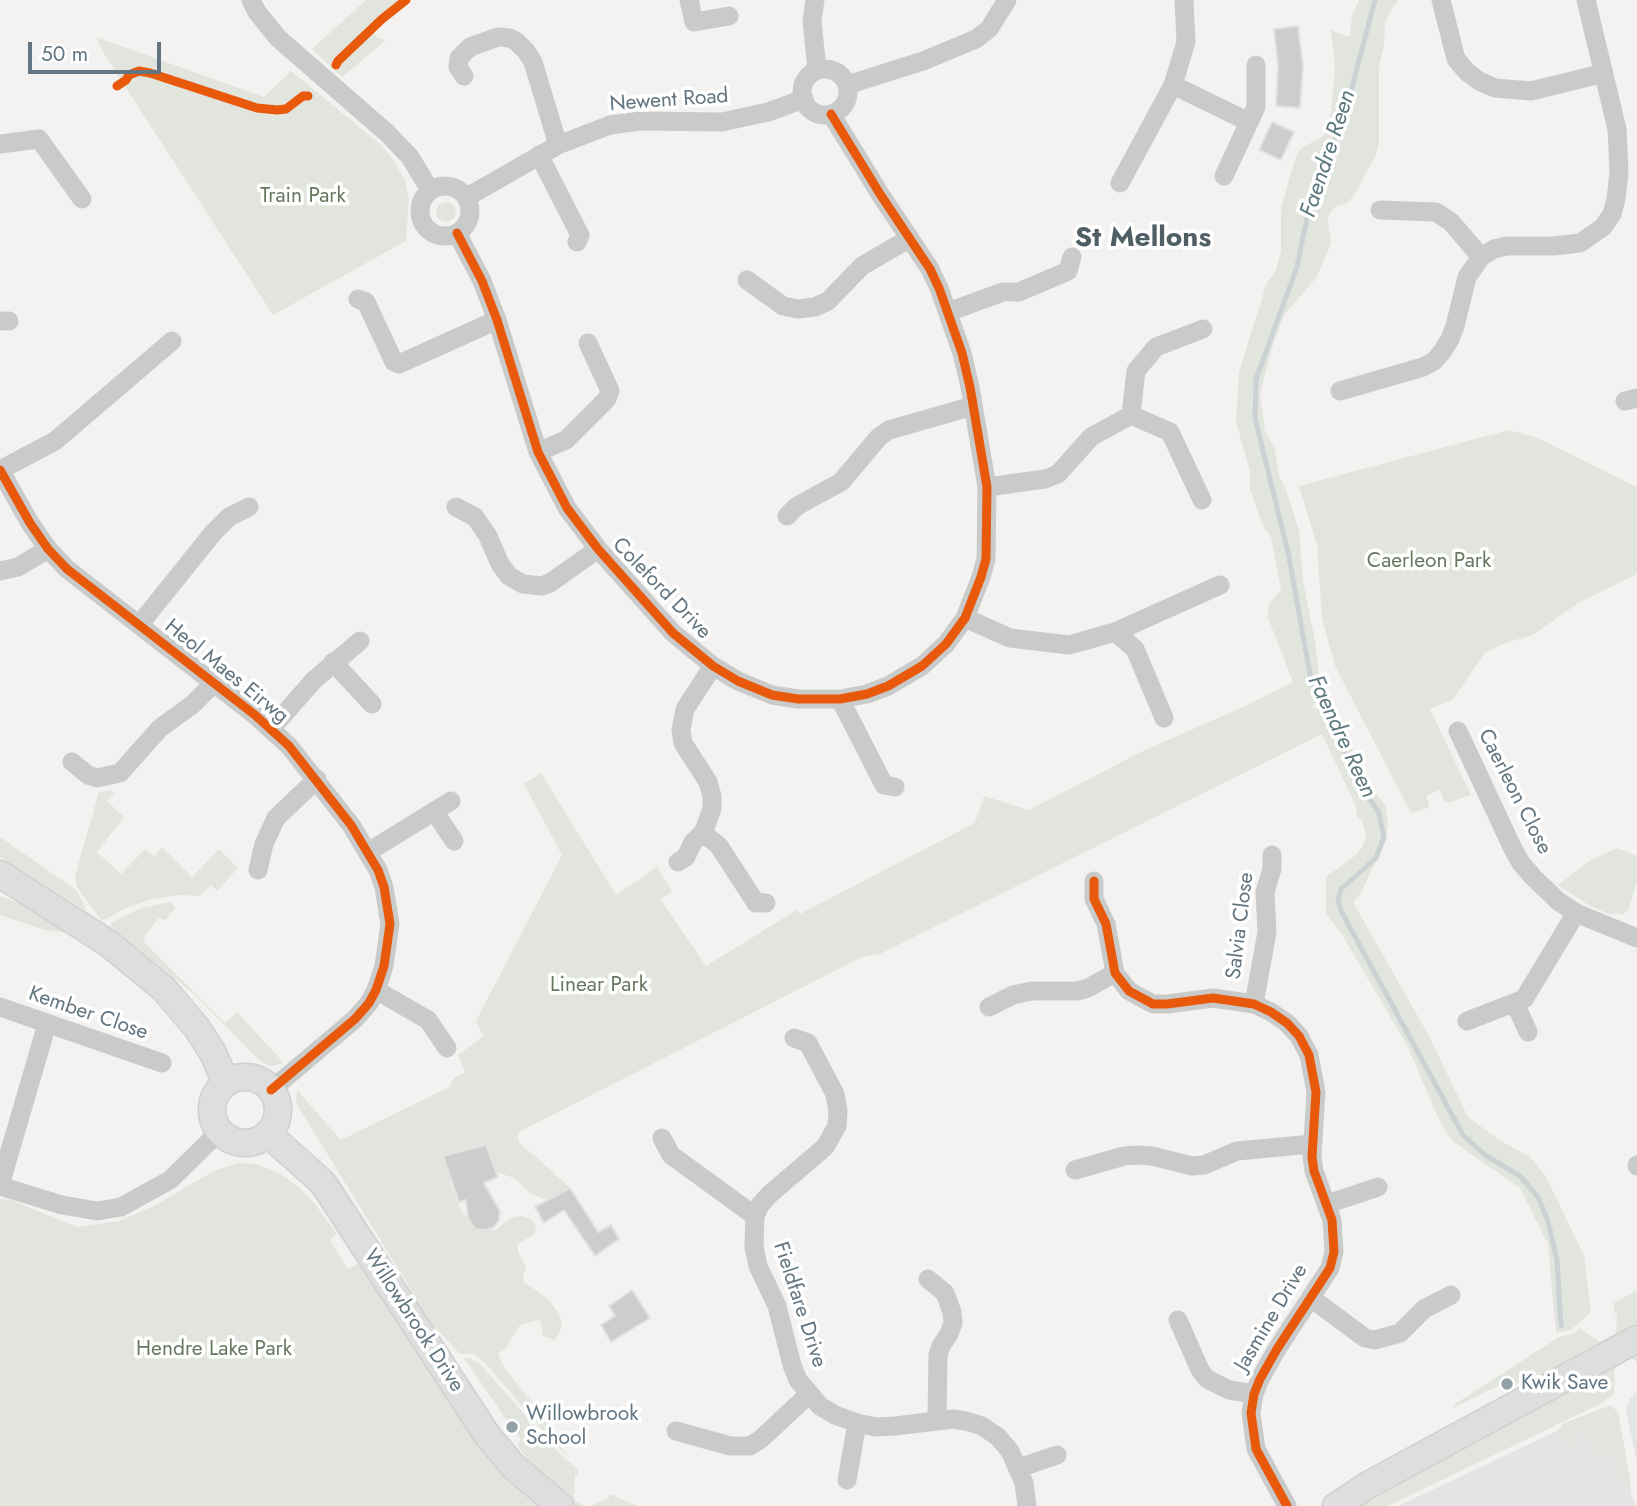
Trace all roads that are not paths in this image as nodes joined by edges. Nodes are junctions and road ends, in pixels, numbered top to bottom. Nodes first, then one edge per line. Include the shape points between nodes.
1 (251, 0) edge
2 (689, 0) edge
3 (815, 0) edge
4 (1007, 0) edge
5 (1184, 0) edge
6 (1441, 0) edge
7 (1586, 0) edge
8 (729, 16) dead end
9 (1256, 65) dead end
10 (817, 70) junction
11 (1604, 73) junction
12 (464, 76) dead end
13 (847, 85) junction
14 (1173, 85) junction
15 (804, 99) junction
16 (831, 114) junction
17 (1249, 122) junction
18 (0, 144) edge
19 (558, 145) junction
20 (1628, 146) edge
21 (539, 155) junction
22 (1224, 176) dead end
23 (1120, 183) dead end
24 (430, 190) junction
25 (467, 197) junction
26 (82, 199) dead end
27 (1380, 210) dead end
28 (457, 233) junction
29 (910, 238) junction
30 (577, 242) dead end
31 (1072, 257) dead end
32 (1481, 257) junction
33 (747, 280) dead end
34 (358, 299) dead end
35 (948, 313) junction
36 (498, 320) junction
37 (1203, 329) dead end
38 (172, 341) dead end
39 (588, 343) dead end
40 (1340, 391) dead end
41 (973, 406) junction
42 (1131, 415) junction
43 (538, 452) junction
44 (0, 470) edge
45 (987, 487) junction
46 (1202, 500) dead end
47 (249, 507) dead end
48 (456, 507) dead end
49 (787, 516) dead end
50 (48, 548) junction
51 (598, 549) junction
52 (0, 571) edge
53 (1220, 584) dead end
54 (965, 618) junction
55 (139, 625) junction
56 (1115, 632) junction
57 (360, 641) dead end
58 (333, 662) junction
59 (713, 666) junction
60 (214, 683) junction
61 (840, 699) junction
62 (372, 704) dead end
63 (1164, 718) dead end
64 (271, 729) junction
65 (1458, 731) dead end
66 (72, 762) dead end
67 (317, 779) junction
68 (895, 786) dead end
69 (703, 833) junction
70 (454, 841) dead end
71 (368, 852) junction
72 (1272, 855) dead end
73 (678, 862) dead end
74 (258, 870) dead end
75 (0, 874) edge
76 (1094, 881) dead end
77 (766, 902) dead end
78 (1576, 913) junction
79 (1636, 934) edge
80 (1115, 973) junction
81 (376, 990) junction
82 (1254, 1003) junction
83 (1516, 1003) junction
84 (0, 1007) edge
85 (989, 1007) dead end
86 (1467, 1021) dead end
87 (47, 1024) junction
88 (1528, 1032) dead end
89 (794, 1038) dead end
90 (447, 1048) dead end
91 (162, 1063) dead end
92 (226, 1083) junction
93 (271, 1090) junction
94 (220, 1131) junction
95 (268, 1134) junction
96 (662, 1138) dead end
97 (1312, 1144) junction
98 (1076, 1170) dead end
99 (0, 1186) edge
100 (1378, 1187) dead end
101 (1327, 1204) junction
102 (755, 1216) junction
103 (928, 1279) dead end
104 (1451, 1295) dead end
105 (1311, 1298) junction
106 (1178, 1321) dead end
107 (1637, 1339) edge
108 (1254, 1394) junction
109 (808, 1395) junction
110 (937, 1420) junction
111 (857, 1423) junction
112 (676, 1431) dead end
113 (1057, 1455) dead end
114 (1019, 1468) junction
115 (847, 1480) dead end
116 (560, 1506) edge
117 (1027, 1506) edge
118 (1287, 1506) edge
119 (1336, 1506) edge

1 - 24 street via 278,38 395,141
2 - 8 street via 694,22
3 - 10 street via 812,21
4 - 13 street via 989,29 976,40
5 - 14 street via 1186,42
6 - 11 street via 1456,59 1479,81 1495,88 1531,91
7 - 11 street
9 - 17 street via 1256,107
10 - 13 street via 835,71
10 - 15 street via 803,85
11 - 20 street
12 - 19 street via 459,58 470,47 498,37 517,42 533,62
13 - 16 street via 844,105
14 - 17 street
14 - 23 street
15 - 16 street via 818,114
15 - 19 street, Newent Road via 722,122 610,125
16 - 29 street, Coleford Drive
17 - 22 street
18 - 26 street via 39,139
19 - 21 street, Newent Road
20 - 32 street via 1612,214 1593,236 1564,246 1506,246
21 - 25 street, Newent Road
21 - 30 street via 580,235
24 - 25 street via 447,186
24 - 28 street via 421,205 423,222 440,235
25 - 28 street via 468,222
27 - 32 street via 1436,212 1451,222
28 - 36 street, Coleford Drive
29 - 33 street via 862,267 828,301 815,307 783,306
29 - 35 street, Coleford Drive via 930,269
31 - 35 street via 1068,271 1019,292 1003,292
32 - 40 street via 1466,277 1450,339 1434,361
34 - 36 street via 366,302 399,364
35 - 41 street, Coleford Drive
36 - 43 street, Coleford Drive
37 - 42 street via 1156,347 1149,355 1136,371
38 - 44 street via 55,441
39 - 43 street via 610,391 607,399 566,440
41 - 45 street, Coleford Drive
41 - 49 street via 889,430 841,482
42 - 45 street via 1091,437 1058,474
42 - 46 street via 1170,432
43 - 51 street, Coleford Drive via 567,508
44 - 50 street, Heol Maes Eirwg
45 - 54 street, Coleford Drive via 986,559
47 - 55 street via 229,517 213,533
48 - 51 street via 475,517 499,564 523,584 550,583
50 - 52 street via 18,568
50 - 55 street, Heol Maes Eirwg via 67,569
51 - 59 street, Coleford Drive via 673,633
53 - 56 street
54 - 56 street via 1010,638 1069,645
54 - 61 street, Coleford Drive via 935,655 904,678 867,694
55 - 60 street, Heol Maes Eirwg
56 - 63 street via 1135,649
57 - 58 street
58 - 62 street
58 - 64 street
59 - 61 street, Coleford Drive via 772,695
59 - 69 street via 685,709 681,730 682,743 712,796
60 - 64 street, Heol Maes Eirwg
60 - 66 street via 160,728 120,773 97,778
61 - 68 street via 884,785
64 - 67 street, Heol Maes Eirwg
65 - 78 street, Caerleon Close via 1521,863
67 - 71 street, Heol Maes Eirwg
67 - 74 street via 276,818
69 - 73 street
69 - 77 street via 719,846 756,903
70 - 71 street via 443,806
71 - 81 street, Heol Maes Eirwg via 384,887 390,924
72 - 82 street, Salvia Close via 1265,892 1267,932
75 - 92 street via 108,943 164,989 197,1028
76 - 80 street via 1094,899 1105,924
78 - 79 street, Caerleon Close
78 - 83 street via 1531,990
80 - 82 street, Jasmine Drive via 1129,991 1153,1004 1213,998
80 - 85 street via 1077,991 1032,991
81 - 90 street via 428,1020
81 - 93 street, Heol Maes Eirwg via 355,1019
82 - 97 street, Jasmine Drive via 1287,1023 1309,1055 1315,1092
83 - 86 street
83 - 88 street
84 - 87 street, Kember Close
87 - 91 street, Kember Close
87 - 99 street
89 - 102 street via 808,1043 835,1094 837,1126 825,1147 770,1194
92 - 93 street via 245,1077
92 - 94 street via 212,1111
93 - 95 street via 277,1117
94 - 95 street via 238,1143
94 - 99 street via 170,1180 121,1207 97,1211 62,1205
95 - 116 street, Willowbrook Drive via 323,1183 487,1435
96 - 102 street via 671,1155
97 - 98 street via 1237,1151 1204,1165 1138,1155
97 - 101 street, Jasmine Drive via 1314,1171
100 - 101 street
101 - 105 street, Jasmine Drive via 1334,1252 1330,1268
102 - 109 street, Fieldfare Drive via 758,1266 777,1306 792,1365
103 - 110 street via 945,1293 952,1312 949,1334 938,1355
104 - 105 street via 1424,1309 1400,1333 1375,1340 1365,1338
105 - 108 street, Jasmine Drive
106 - 108 street via 1207,1379 1229,1390
107 - 119 street
108 - 118 street, Jasmine Drive via 1251,1413 1256,1449
109 - 111 street, Fieldfare Drive via 835,1415
109 - 112 street via 750,1446 730,1447
110 - 111 street, Fieldfare Drive via 876,1427
110 - 114 street, Fieldfare Drive via 966,1420 982,1426 998,1437
111 - 115 street
113 - 114 street
114 - 117 street, Fieldfare Drive

